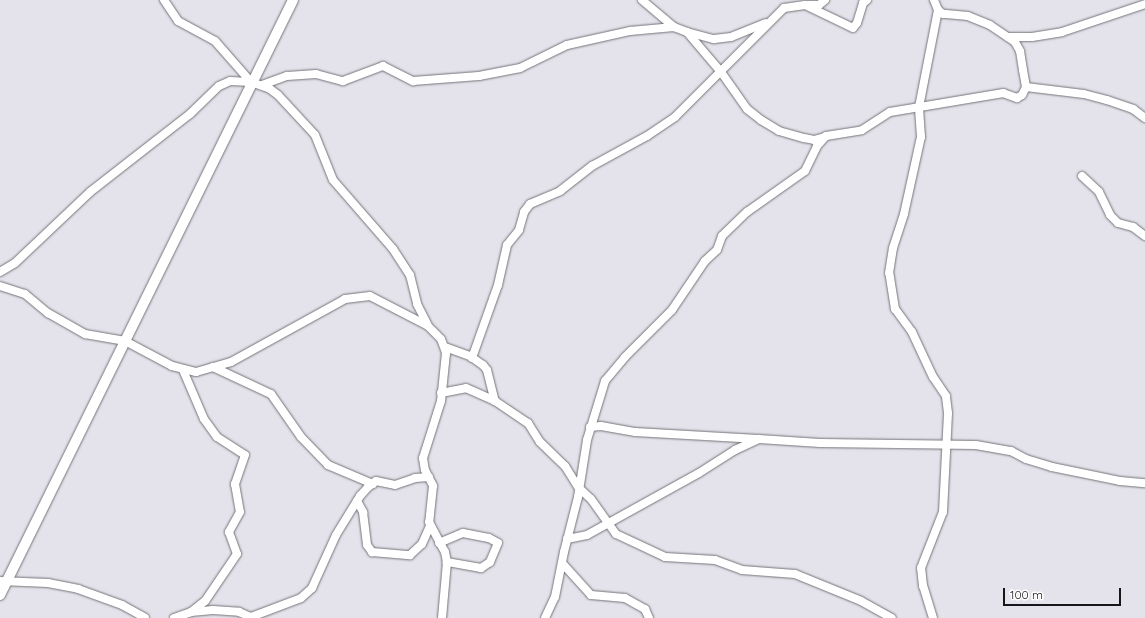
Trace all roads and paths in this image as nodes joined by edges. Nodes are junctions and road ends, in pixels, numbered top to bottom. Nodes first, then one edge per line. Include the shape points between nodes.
1 (164, 0) edge
2 (293, 0) edge
3 (642, 0) edge
4 (825, 0) edge
5 (867, 0) edge
6 (934, 0) edge
7 (1145, 4) edge
8 (805, 6) junction
9 (938, 10) junction
10 (766, 23) junction
11 (674, 27) junction
12 (687, 32) junction
13 (1008, 37) junction
14 (721, 72) junction
15 (251, 82) junction
16 (262, 85) junction
17 (1026, 87) junction
18 (919, 107) junction
19 (1145, 118) edge
20 (826, 136) junction
21 (1082, 176) dead end
22 (1145, 236) edge
23 (0, 272) edge
24 (0, 286) edge
25 (428, 326) junction
26 (125, 341) junction
27 (445, 347) junction
28 (472, 358) junction
29 (213, 367) junction
30 (183, 370) junction
31 (442, 393) junction
32 (495, 401) junction
33 (590, 427) junction
34 (759, 440) junction
35 (946, 445) junction
36 (429, 477) junction
37 (1145, 483) edge
38 (373, 484) junction
39 (579, 488) junction
40 (357, 501) junction
41 (609, 521) junction
42 (430, 526) junction
43 (567, 539) junction
44 (439, 542) junction
45 (447, 562) junction
46 (562, 563) junction
47 (3, 582) edge
48 (0, 595) edge
49 (191, 612) junction
50 (238, 615) edge
51 (251, 617) edge
52 (145, 618) edge
53 (174, 618) edge
54 (442, 618) edge
55 (545, 618) edge
56 (649, 618) edge
57 (892, 618) edge
58 (933, 618) edge

1 - 15 street via 178,21 215,41
2 - 15 main road
3 - 11 street
4 - 8 street via 819,5
5 - 8 street via 853,28
6 - 9 street
7 - 13 street via 1062,32 1032,37
8 - 10 street via 784,8
9 - 13 street via 943,14 968,16
9 - 18 street
10 - 12 street via 730,37 714,39
10 - 14 street
11 - 12 street
11 - 16 street via 630,31 567,45 520,68 479,76 413,81 383,66 343,81 316,74 287,76
12 - 14 street
13 - 17 street via 1020,51
14 - 20 street via 748,109 779,131 814,140
14 - 28 street via 664,126 592,166 560,191 530,204 519,230 507,245 498,285
15 - 16 street
15 - 23 street via 230,81 219,86 190,114 90,192 20,260
15 - 26 main road
16 - 25 street via 278,95 315,135 333,180 393,249 410,275 419,310
17 - 18 street via 1018,98 1003,93
17 - 19 street via 1099,98 1133,109
18 - 20 street via 890,112 862,130
18 - 35 street via 921,137 904,214 892,248 889,273 896,309 912,332 933,377 946,396
20 - 33 street via 817,146 805,171 747,212 722,236 717,250 705,261 672,310 611,373 602,390
21 - 22 street via 1099,192 1110,215 1118,223 1133,227
24 - 26 street via 25,294 48,313 85,334
25 - 27 street
25 - 29 street via 370,296 345,299 231,362
26 - 30 street
26 - 47 main road
27 - 28 street
27 - 31 street
28 - 32 street via 487,370
29 - 30 street via 196,372
29 - 38 street via 271,394 301,437 328,465
30 - 49 street via 204,419 217,437 245,455 235,484 240,512 229,532 237,554 205,600
31 - 32 street via 466,388
31 - 36 street via 423,458
32 - 39 street via 528,423 540,442 569,470
33 - 34 street
33 - 39 street
34 - 35 street
34 - 41 street via 735,450 699,473
35 - 37 street via 996,448 1052,467 1120,481
35 - 58 street via 942,512 921,568 923,586
36 - 38 street via 415,478 395,485 380,482
36 - 42 street via 433,486 428,510
38 - 40 street
39 - 41 street
39 - 43 street
40 - 42 street via 363,512 367,545 372,552 410,555 422,544
40 - 51 street via 336,535 308,594
41 - 43 street via 587,534
41 - 57 street via 616,534 665,557 715,560 742,570 795,574 861,601
42 - 44 street
43 - 46 street
44 - 45 street
44 - 45 street via 463,533 489,538 498,543 490,562 480,568
45 - 54 street
46 - 55 street via 555,597
46 - 56 street via 591,595 625,598 645,609
47 - 48 main road
47 - 52 street via 48,583 78,588 122,604
49 - 50 street via 213,610
49 - 53 street
50 - 51 street

